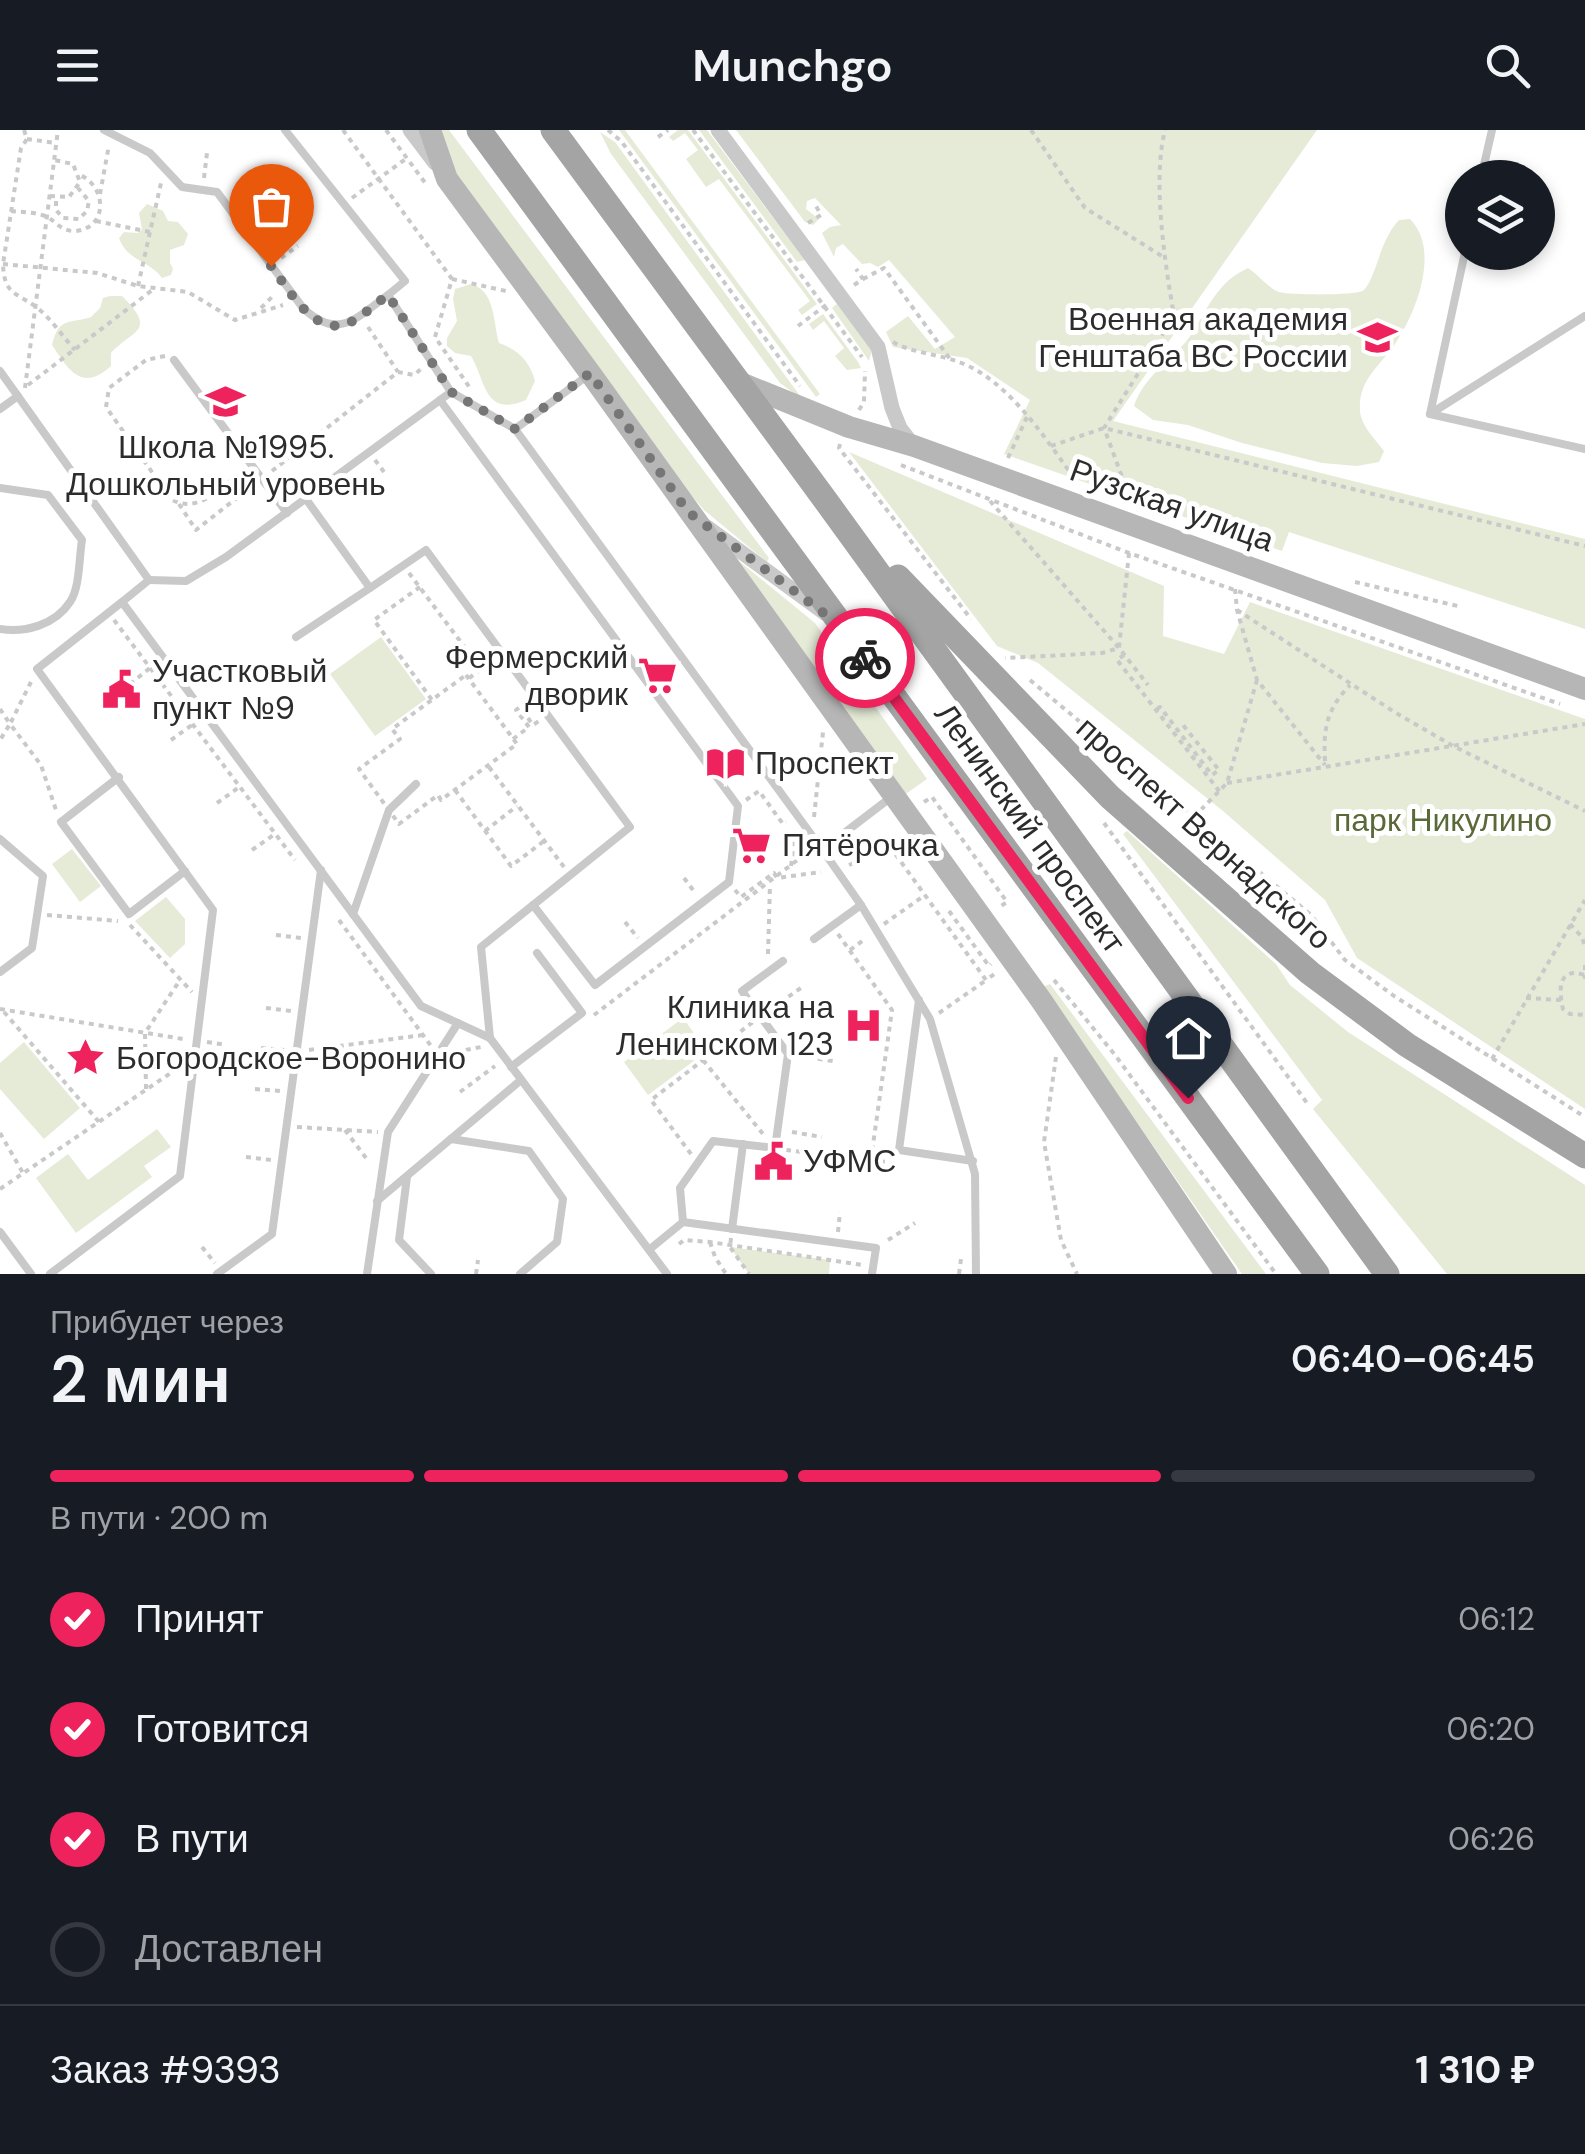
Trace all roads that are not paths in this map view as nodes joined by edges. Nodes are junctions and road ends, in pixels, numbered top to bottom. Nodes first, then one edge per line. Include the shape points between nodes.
1 (104, 130) edge
2 (285, 130) edge
3 (410, 130) edge
4 (430, 130) edge
5 (479, 130) edge
6 (552, 130) edge
7 (718, 130) edge
8 (1492, 130) edge
9 (111, 131) edge
10 (1485, 160) edge
11 (447, 179) junction
12 (1461, 270) edge
13 (388, 295) junction
14 (1585, 316) edge
15 (174, 360) road end
16 (0, 371) edge
17 (590, 373) junction
18 (738, 382) junction
19 (451, 392) junction
20 (18, 396) junction
21 (440, 400) junction
22 (0, 409) edge
23 (1430, 414) junction
24 (515, 429) junction
25 (914, 446) junction
26 (1585, 449) edge
27 (0, 488) edge
28 (306, 499) junction
29 (826, 500) junction
30 (688, 512) junction
31 (287, 513) junction
32 (149, 580) junction
33 (370, 588) junction
34 (122, 602) junction
35 (841, 626) junction
36 (0, 629) edge
37 (296, 636) dead end
38 (1585, 689) edge
39 (119, 777) junction
40 (416, 784) dead end
41 (893, 796) junction
42 (0, 839) edge
43 (822, 850) junction
44 (320, 870) junction
45 (185, 871) junction
46 (533, 905) junction
47 (861, 905) junction
48 (354, 914) junction
49 (814, 939) dead end
50 (537, 953) dead end
51 (779, 964) road end
52 (0, 972) edge
53 (919, 1000) junction
54 (458, 1023) junction
55 (490, 1038) junction
56 (512, 1067) junction
57 (521, 1080) junction
58 (451, 1140) junction
59 (743, 1144) junction
60 (1585, 1156) edge
61 (973, 1161) junction
62 (407, 1176) junction
63 (377, 1202) junction
64 (683, 1222) junction
65 (732, 1228) junction
66 (0, 1232) edge
67 (650, 1249) junction
68 (873, 1270) edge
69 (219, 1273) edge
70 (664, 1273) edge
71 (31, 1274) edge
72 (50, 1274) edge
73 (367, 1274) edge
74 (431, 1274) edge
75 (520, 1274) edge
76 (976, 1274) edge
77 (1226, 1274) edge
78 (1317, 1274) edge
79 (1388, 1274) edge

1 - 9 lane
2 - 13 lane via 405,281
3 - 11 street
4 - 11 main road
5 - 35 main road, Ленинский проспект
6 - 18 main road, Ленинский проспект
7 - 25 street via 878,346 892,408
8 - 10 lane
9 - 13 lane via 150,153 182,187 216,192 317,321 349,323
11 - 17 main road
12 - 23 lane
13 - 19 lane
14 - 23 lane
15 - 31 lane
16 - 20 lane
17 - 24 lane
17 - 30 main road
18 - 25 main road, Рузская улица
18 - 29 main road, Ленинский проспект
19 - 21 lane
19 - 24 lane
20 - 22 lane
20 - 32 lane
21 - 28 lane
21 - 46 lane via 738,806 729,882 595,985
23 - 26 lane
24 - 43 lane
25 - 38 main road, Рузская улица
27 - 36 lane via 48,495 82,540 72,600 52,621 18,632
28 - 31 lane
28 - 33 lane
29 - 60 main road, проспект Вернадского via 1063,752 1310,972 1407,1045
29 - 79 main road, Ленинский проспект
30 - 35 street
30 - 41 main road
31 - 32 lane via 186,582
32 - 34 lane
33 - 37 lane
33 - 46 lane via 426,550 630,827
34 - 39 lane via 38,669
34 - 44 lane
35 - 78 main road, Ленинский проспект
39 - 45 lane
39 - 45 lane via 60,822 129,914
40 - 48 lane via 389,810
41 - 43 lane
41 - 77 main road
42 - 52 lane via 43,876 32,948
43 - 47 lane
44 - 48 lane
44 - 69 lane via 272,1234
45 - 72 lane via 214,910 180,1176
46 - 55 lane via 481,947
47 - 49 lane
47 - 53 lane
48 - 54 lane via 421,1006
50 - 56 lane via 582,1012
51 - 59 lane via 742,991 788,1054 775,1148
53 - 61 lane
53 - 61 lane via 899,1150
54 - 55 lane
54 - 63 lane via 388,1132
55 - 56 lane
56 - 57 lane
57 - 58 lane
57 - 67 lane
58 - 62 lane
58 - 75 lane via 529,1151 564,1199 558,1242
59 - 64 lane via 714,1141 680,1188
59 - 65 lane
61 - 76 lane
62 - 63 lane
62 - 74 lane via 400,1240
63 - 73 lane
64 - 65 lane
64 - 67 lane
65 - 68 lane via 876,1248
66 - 71 lane
67 - 70 lane

